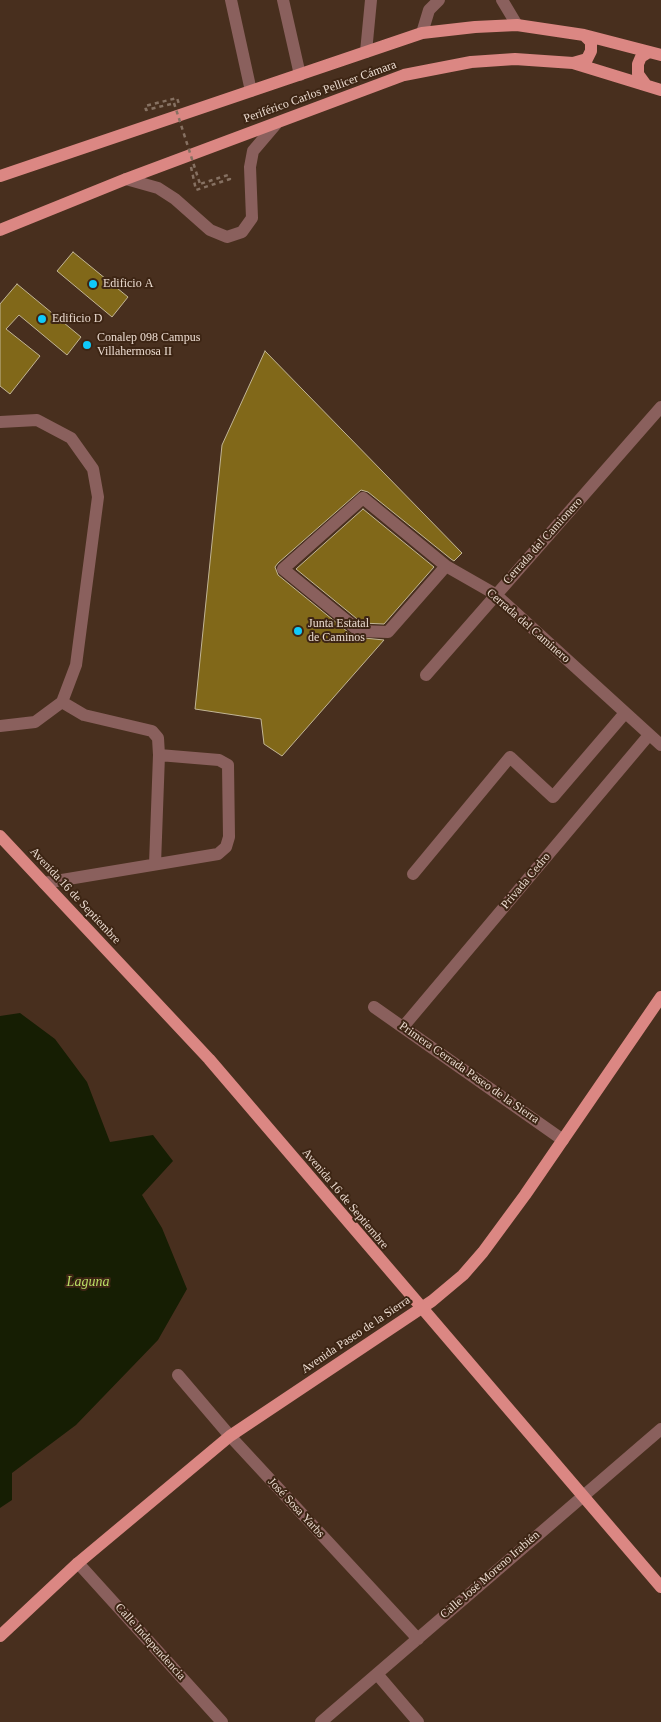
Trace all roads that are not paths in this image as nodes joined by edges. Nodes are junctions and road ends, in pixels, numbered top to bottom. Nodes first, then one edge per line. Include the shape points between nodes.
1 (230, 0) edge
2 (283, 0) edge
3 (371, 0) edge
4 (439, 0) edge
5 (502, 0) edge
6 (517, 25) junction
7 (422, 33) junction
8 (584, 35) junction
9 (366, 52) junction
10 (655, 54) edge
11 (573, 63) junction
12 (300, 75) junction
13 (646, 85) junction
14 (661, 90) edge
15 (251, 91) junction
16 (276, 124) junction
17 (0, 176) edge
18 (126, 179) junction
19 (0, 230) edge
20 (661, 407) edge
21 (0, 422) edge
22 (446, 566) junction
23 (495, 594) junction
24 (426, 675) dead end
25 (62, 702) junction
26 (625, 713) junction
27 (0, 726) edge
28 (649, 735) junction
29 (661, 745) edge
30 (159, 755) junction
31 (0, 836) edge
32 (155, 864) junction
33 (413, 874) dead end
34 (44, 883) junction
35 (661, 996) edge
36 (374, 1007) dead end
37 (403, 1027) junction
38 (563, 1140) junction
39 (421, 1308) junction
40 (178, 1375) dead end
41 (661, 1429) edge
42 (230, 1436) junction
43 (581, 1495) junction
44 (78, 1563) junction
45 (661, 1587) edge
46 (0, 1636) edge
47 (418, 1639) junction
48 (377, 1674) junction
49 (222, 1722) edge
50 (321, 1722) edge
51 (418, 1722) edge

1 - 15 street
2 - 12 street
3 - 9 street
4 - 7 street via 429,10
5 - 6 street
6 - 7 main road, Periférico Carlos Pellicer Cámara
6 - 8 main road, Periférico Carlos Pellicer Cámara
7 - 9 main road, Periférico Carlos Pellicer Cámara
8 - 10 main road, Periférico Carlos Pellicer Cámara
8 - 11 main road via 591,42 591,51 587,59
9 - 12 main road, Periférico Carlos Pellicer Cámara
10 - 13 main road via 641,57 638,64 638,74
11 - 13 main road, Periférico Carlos Pellicer Cámara
11 - 16 main road, Periférico Carlos Pellicer Cámara via 515,59 462,64 404,75
12 - 15 main road, Periférico Carlos Pellicer Cámara
13 - 14 main road, Periférico Carlos Pellicer Cámara
15 - 17 main road, Periférico Carlos Pellicer Cámara
16 - 18 main road, Periférico Carlos Pellicer Cámara
16 - 18 street via 253,151 250,167 252,218 242,232 227,236 210,230 175,198 158,188
18 - 19 main road, Periférico Carlos Pellicer Cámara
20 - 23 street, Cerrada del Camionero
21 - 25 street via 37,420 71,438 93,469 98,497 76,665
22 - 22 street, Cerrada del Caminero via 388,632 359,631 284,568 363,498
22 - 23 street, Cerrada del Caminero
23 - 24 street, Cerrada del Camionero
23 - 26 street, Cerrada del Caminero
25 - 27 street via 35,722
25 - 30 street via 84,715 152,731 158,738
26 - 28 street, Cerrada del Caminero
26 - 33 street via 553,797 510,757
28 - 29 street, Cerrada del Caminero
28 - 37 street, Privada Cedro
30 - 32 street
30 - 32 street via 219,760 228,765 229,838 226,847 218,854
31 - 34 main road, Avenida 16 de Septiembre
32 - 34 street
34 - 39 main road, Avenida 16 de Septiembre via 209,1059
35 - 38 main road, Avenida Paseo de la Sierra
36 - 37 street, Primera Cerrada Paseo de la Sierra
37 - 38 street, Primera Cerrada Paseo de la Sierra
38 - 39 main road, Avenida Paseo de la Sierra via 473,1264 453,1285
39 - 42 main road, Avenida Paseo de la Sierra
39 - 43 main road, Avenida 16 de Septiembre
40 - 42 street, José Sosa Yarbs
41 - 43 street, Calle José Moreno Irabién
42 - 44 main road, Avenida Paseo de la Sierra
42 - 47 street, José Sosa Yarbs
43 - 45 main road, Avenida 16 de Septiembre
43 - 47 street, Calle José Moreno Irabién
44 - 46 main road, Avenida Paseo de la Sierra
44 - 49 street, Calle Independencia
47 - 48 street, Calle José Moreno Irabién
48 - 50 street, Calle José Moreno Irabién
48 - 51 street

